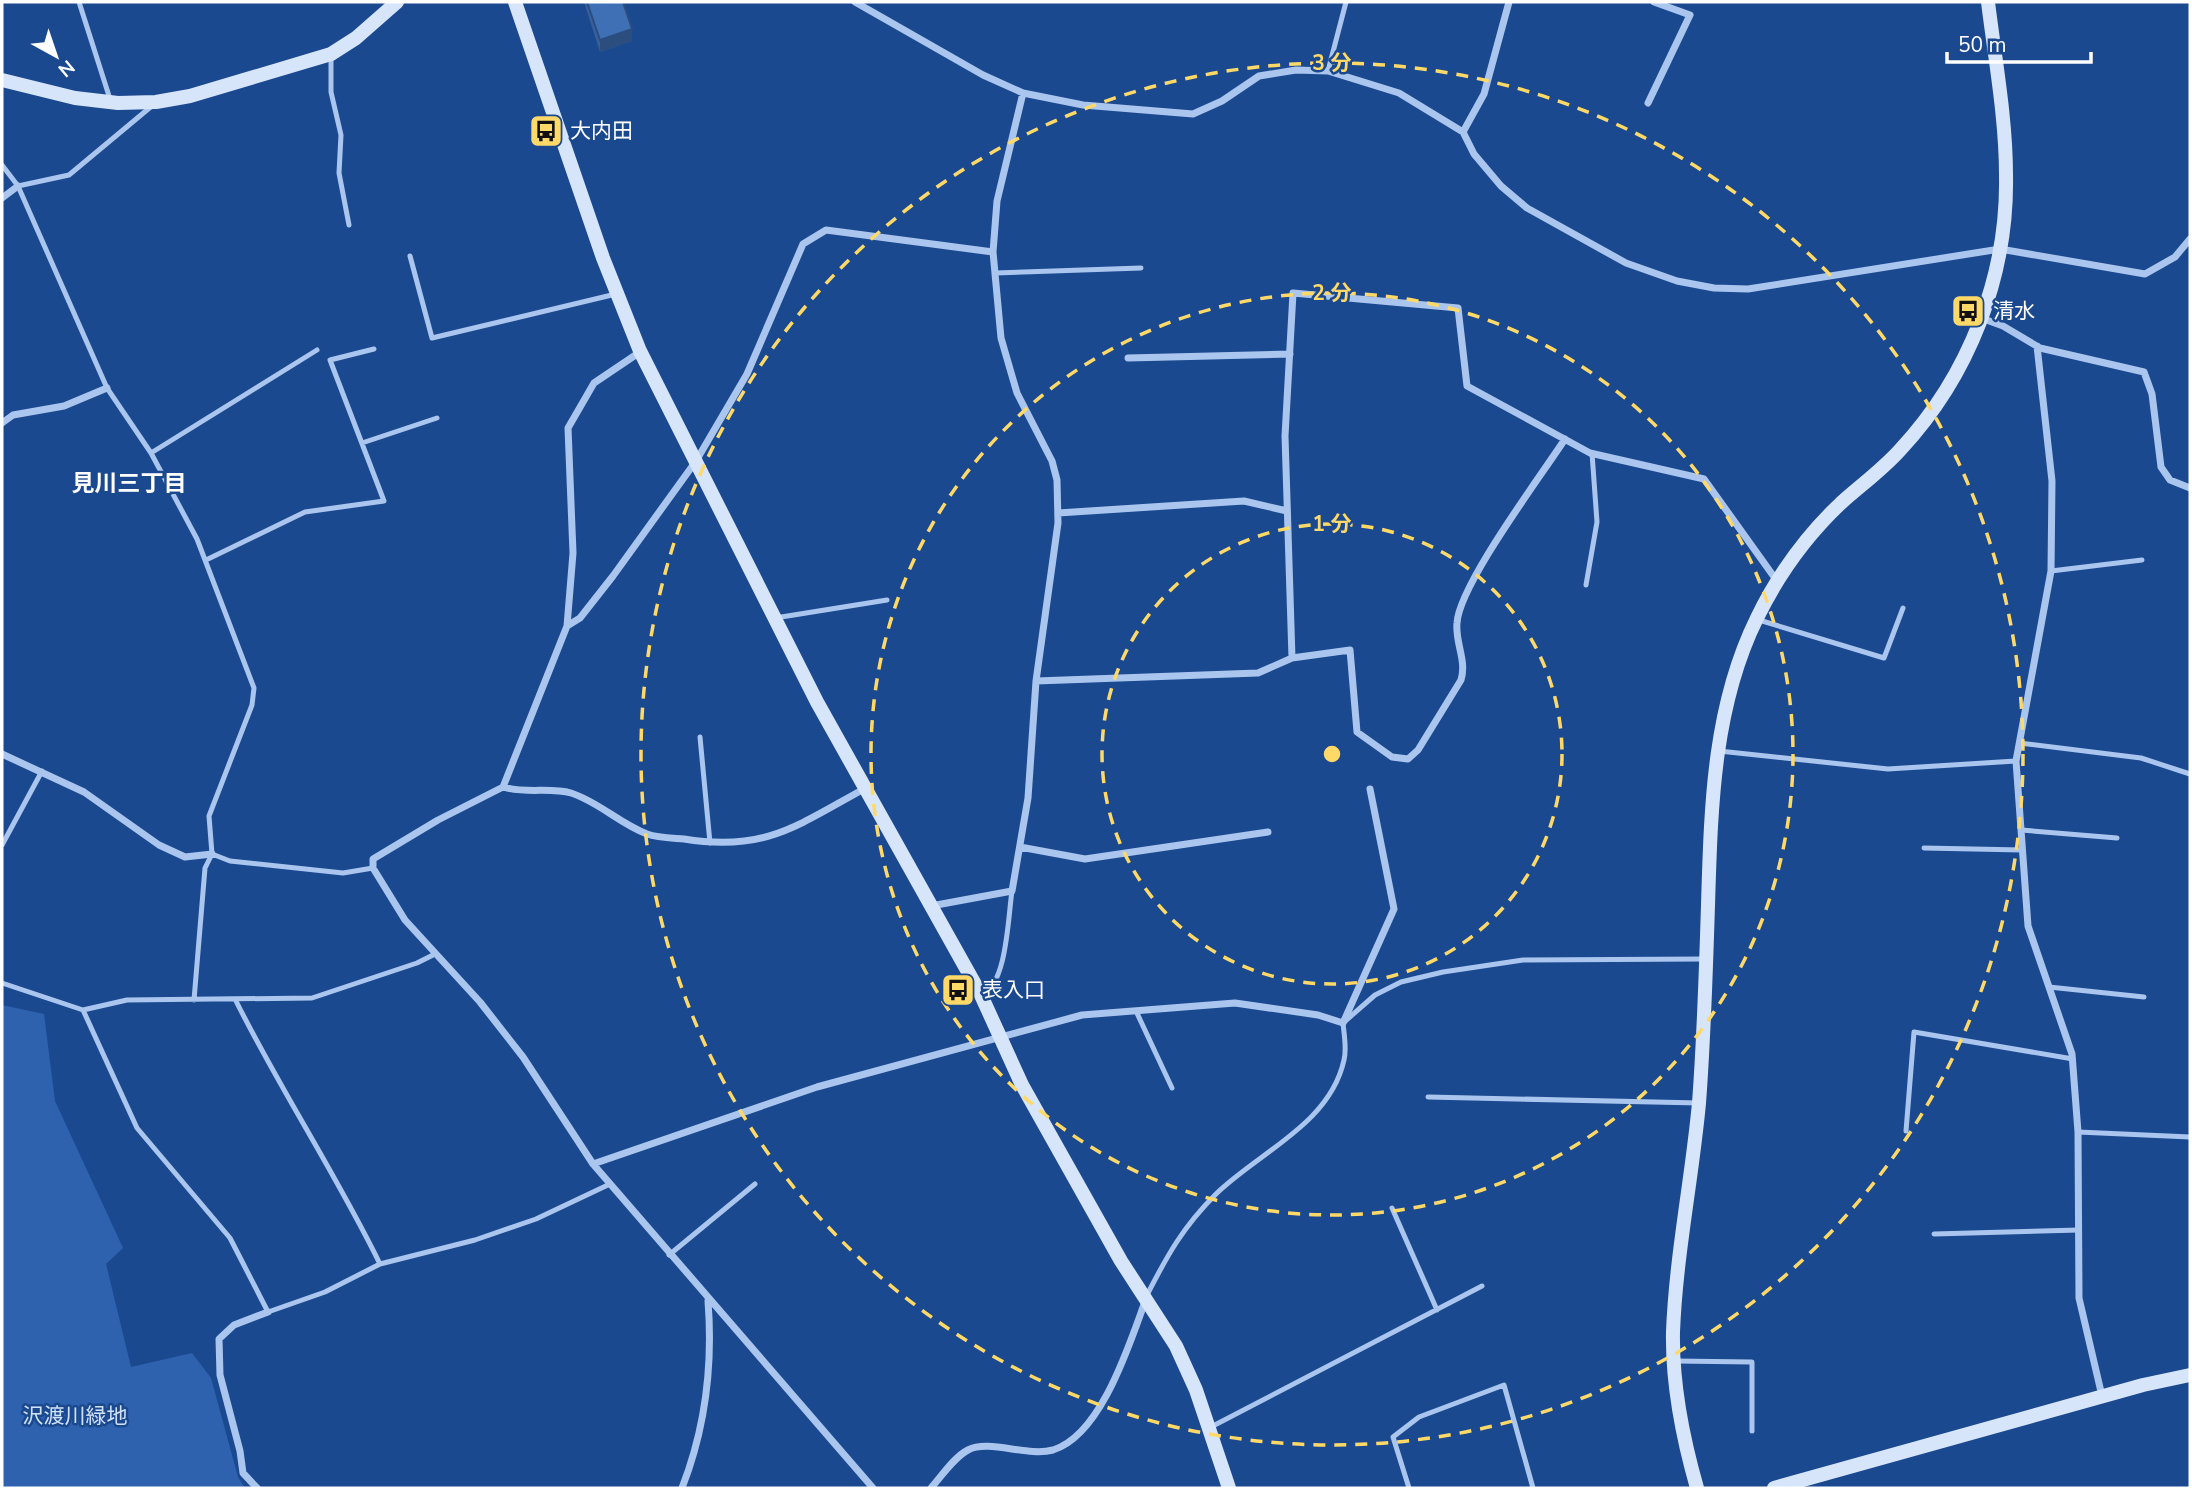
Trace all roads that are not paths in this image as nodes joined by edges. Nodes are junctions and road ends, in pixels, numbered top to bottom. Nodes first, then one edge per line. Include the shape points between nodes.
1 (79, 2) edge
2 (397, 2) edge
3 (515, 2) edge
4 (855, 2) edge
5 (1346, 2) edge
6 (1508, 2) edge
7 (1654, 2) edge
8 (1988, 2) edge
9 (331, 54) junction
10 (1328, 71) junction
11 (2, 80) edge
12 (1023, 93) junction
13 (111, 102) junction
14 (156, 102) junction
15 (1648, 103) dead end
16 (1463, 132) junction
17 (2, 165) edge
18 (18, 186) junction
19 (2, 198) edge
20 (349, 225) dead end
21 (2190, 239) edge
22 (2000, 249) junction
23 (993, 252) junction
24 (410, 256) dead end
25 (1141, 268) dead end
26 (995, 273) junction
27 (616, 294) junction
28 (1982, 318) junction
29 (2037, 346) junction
30 (374, 349) dead end
31 (317, 351) dead end
32 (640, 351) junction
33 (1290, 354) junction
34 (1128, 358) dead end
35 (107, 388) junction
36 (437, 418) dead end
37 (2, 423) edge
38 (1565, 439) junction
39 (362, 443) junction
40 (151, 453) junction
41 (1592, 453) junction
42 (696, 461) junction
43 (2190, 488) edge
44 (1287, 511) junction
45 (1058, 513) junction
46 (206, 560) junction
47 (2141, 560) dead end
48 (2051, 571) junction
49 (1777, 581) junction
50 (1586, 585) dead end
51 (887, 600) dead end
52 (1902, 607) dead end
53 (775, 618) junction
54 (1756, 620) junction
55 (567, 626) junction
56 (1292, 658) junction
57 (1036, 681) junction
58 (700, 737) dead end
59 (2019, 743) junction
60 (1718, 751) junction
61 (2, 754) edge
62 (2016, 761) junction
63 (42, 771) junction
64 (2190, 774) edge
65 (503, 787) junction
66 (864, 789) junction
67 (1370, 789) dead end
68 (2021, 830) junction
69 (1268, 832) dead end
70 (2117, 838) dead end
71 (710, 843) junction
72 (2, 845) edge
73 (1020, 847) junction
74 (1924, 848) dead end
75 (2022, 850) junction
76 (212, 854) junction
77 (373, 867) junction
78 (1012, 891) junction
79 (932, 906) junction
80 (435, 954) junction
81 (1707, 959) junction
82 (2, 983) edge
83 (2049, 987) junction
84 (981, 996) junction
85 (2144, 997) dead end
86 (194, 1000) junction
87 (236, 1001) junction
88 (83, 1010) junction
89 (1136, 1011) junction
90 (1343, 1023) junction
91 (1000, 1035) junction
92 (2073, 1059) junction
93 (1172, 1088) dead end
94 (1428, 1097) dead end
95 (1699, 1103) junction
96 (1906, 1131) dead end
97 (2078, 1132) junction
98 (2190, 1137) edge
99 (593, 1164) junction
100 (610, 1184) junction
101 (755, 1184) dead end
102 (1392, 1208) dead end
103 (2078, 1230) junction
104 (1934, 1234) dead end
105 (669, 1255) junction
106 (380, 1264) junction
107 (1482, 1286) dead end
108 (1146, 1298) junction
109 (708, 1300) junction
110 (1437, 1310) junction
111 (268, 1312) junction
112 (1675, 1361) junction
113 (2190, 1375) edge
114 (2102, 1396) junction
115 (1209, 1428) junction
116 (1752, 1431) dead end
117 (257, 1488) edge
118 (682, 1488) edge
119 (873, 1488) edge
120 (931, 1488) edge
121 (1228, 1488) edge
122 (1409, 1488) edge
123 (1533, 1488) edge
124 (1697, 1488) edge
125 (1774, 1488) edge

1 - 13 lane
2 - 9 street
3 - 27 street
4 - 12 street
5 - 10 lane
6 - 16 street via 1484,94
7 - 15 street via 1690,15
8 - 22 street via 2007,172
9 - 14 street
9 - 20 lane via 331,92 341,135 339,173
10 - 12 street via 1259,76 1193,114 1083,106
10 - 16 street via 1399,93
11 - 13 street
12 - 23 street via 997,201
13 - 14 street
14 - 18 lane via 69,175
16 - 22 street via 1501,186 1527,208 1626,263 1677,281 1748,289
17 - 18 lane
18 - 19 street
18 - 35 lane
21 - 22 street via 2175,257 2145,274
22 - 28 street
23 - 26 street
23 - 42 street via 826,230 803,244 747,374
24 - 27 lane via 432,338
25 - 26 lane
26 - 45 street via 1001,338 1017,393 1052,461
27 - 32 street
28 - 29 street
28 - 49 street via 1931,413 1885,466 1816,529
29 - 43 street via 2144,372 2152,394 2161,467 2170,480
29 - 48 street via 2052,481
30 - 39 lane via 330,360
31 - 40 lane
32 - 42 street
32 - 55 street via 594,383 568,428 573,553
33 - 34 street
33 - 38 street via 1293,293 1458,308 1467,386
33 - 44 street
35 - 37 street via 64,406 13,415
35 - 40 lane
36 - 39 lane
38 - 41 street
38 - 56 street via 1469,586 1457,623 1465,668 1461,680 1419,750 1408,760 1392,757 1357,732 1350,650
39 - 46 lane via 384,501 305,512
40 - 46 lane
41 - 49 street via 1704,479
41 - 50 lane via 1597,522
42 - 53 street
42 - 55 street via 580,618
44 - 45 street via 1244,501
44 - 56 street
45 - 57 street
46 - 76 lane via 254,688 252,705 209,816
47 - 48 lane
48 - 59 street
49 - 54 street
51 - 53 lane
52 - 54 lane via 1884,658
53 - 66 street
54 - 60 street via 1739,661
55 - 65 street
56 - 57 street via 1258,673
57 - 73 street
58 - 71 lane
59 - 62 street
59 - 64 lane via 2141,758
60 - 62 lane via 1888,769
60 - 81 street via 1712,783
61 - 63 street
62 - 68 street
63 - 72 lane
63 - 76 street via 84,792 159,845 185,857
65 - 71 street via 519,792 568,792 647,834
65 - 77 street via 384,850 373,859
66 - 71 street via 770,838
66 - 79 street
67 - 90 street via 1394,909
68 - 70 lane
68 - 75 street
69 - 73 street via 1084,859
73 - 78 street
74 - 75 lane
75 - 83 street via 2028,926
76 - 77 lane via 230,861 343,873
76 - 86 lane via 205,868
77 - 80 street via 405,919
78 - 79 street
78 - 84 lane via 1000,974 994,988
79 - 84 street
80 - 87 lane via 312,998
80 - 99 street via 523,1057
81 - 90 lane via 1523,960 1443,972 1401,982 1375,995
81 - 95 street
82 - 88 lane
83 - 85 lane
83 - 92 street
84 - 91 street
86 - 87 lane
86 - 88 lane via 127,1000
87 - 106 lane
88 - 111 lane via 137,1128 230,1238
89 - 90 street via 1235,1003
89 - 91 street via 1082,1015
89 - 93 lane
90 - 108 lane via 1345,1059 1331,1093 1310,1119 1217,1192 1175,1239
91 - 99 street via 817,1087
91 - 108 street via 1076,1184
92 - 96 lane via 1914,1032
92 - 97 street
94 - 95 lane
95 - 112 street via 1677,1282
97 - 98 lane
97 - 103 street
99 - 100 street
100 - 105 street
100 - 106 lane via 536,1219
101 - 105 lane
102 - 110 lane
103 - 104 lane
103 - 114 street via 2079,1298
105 - 109 street
106 - 111 lane via 325,1292
107 - 110 lane
108 - 115 street via 1187,1368
108 - 120 street via 1123,1362 1091,1419 1073,1439 1054,1450 1027,1453 968,1449
109 - 118 street via 704,1410 697,1450
109 - 119 street
110 - 115 lane
111 - 117 street via 234,1325 219,1339 219,1375 243,1473
112 - 116 lane via 1752,1362
112 - 124 street via 1683,1432
113 - 114 street
114 - 125 street
115 - 121 street
122 - 123 lane via 1393,1437 1419,1417 1504,1385

